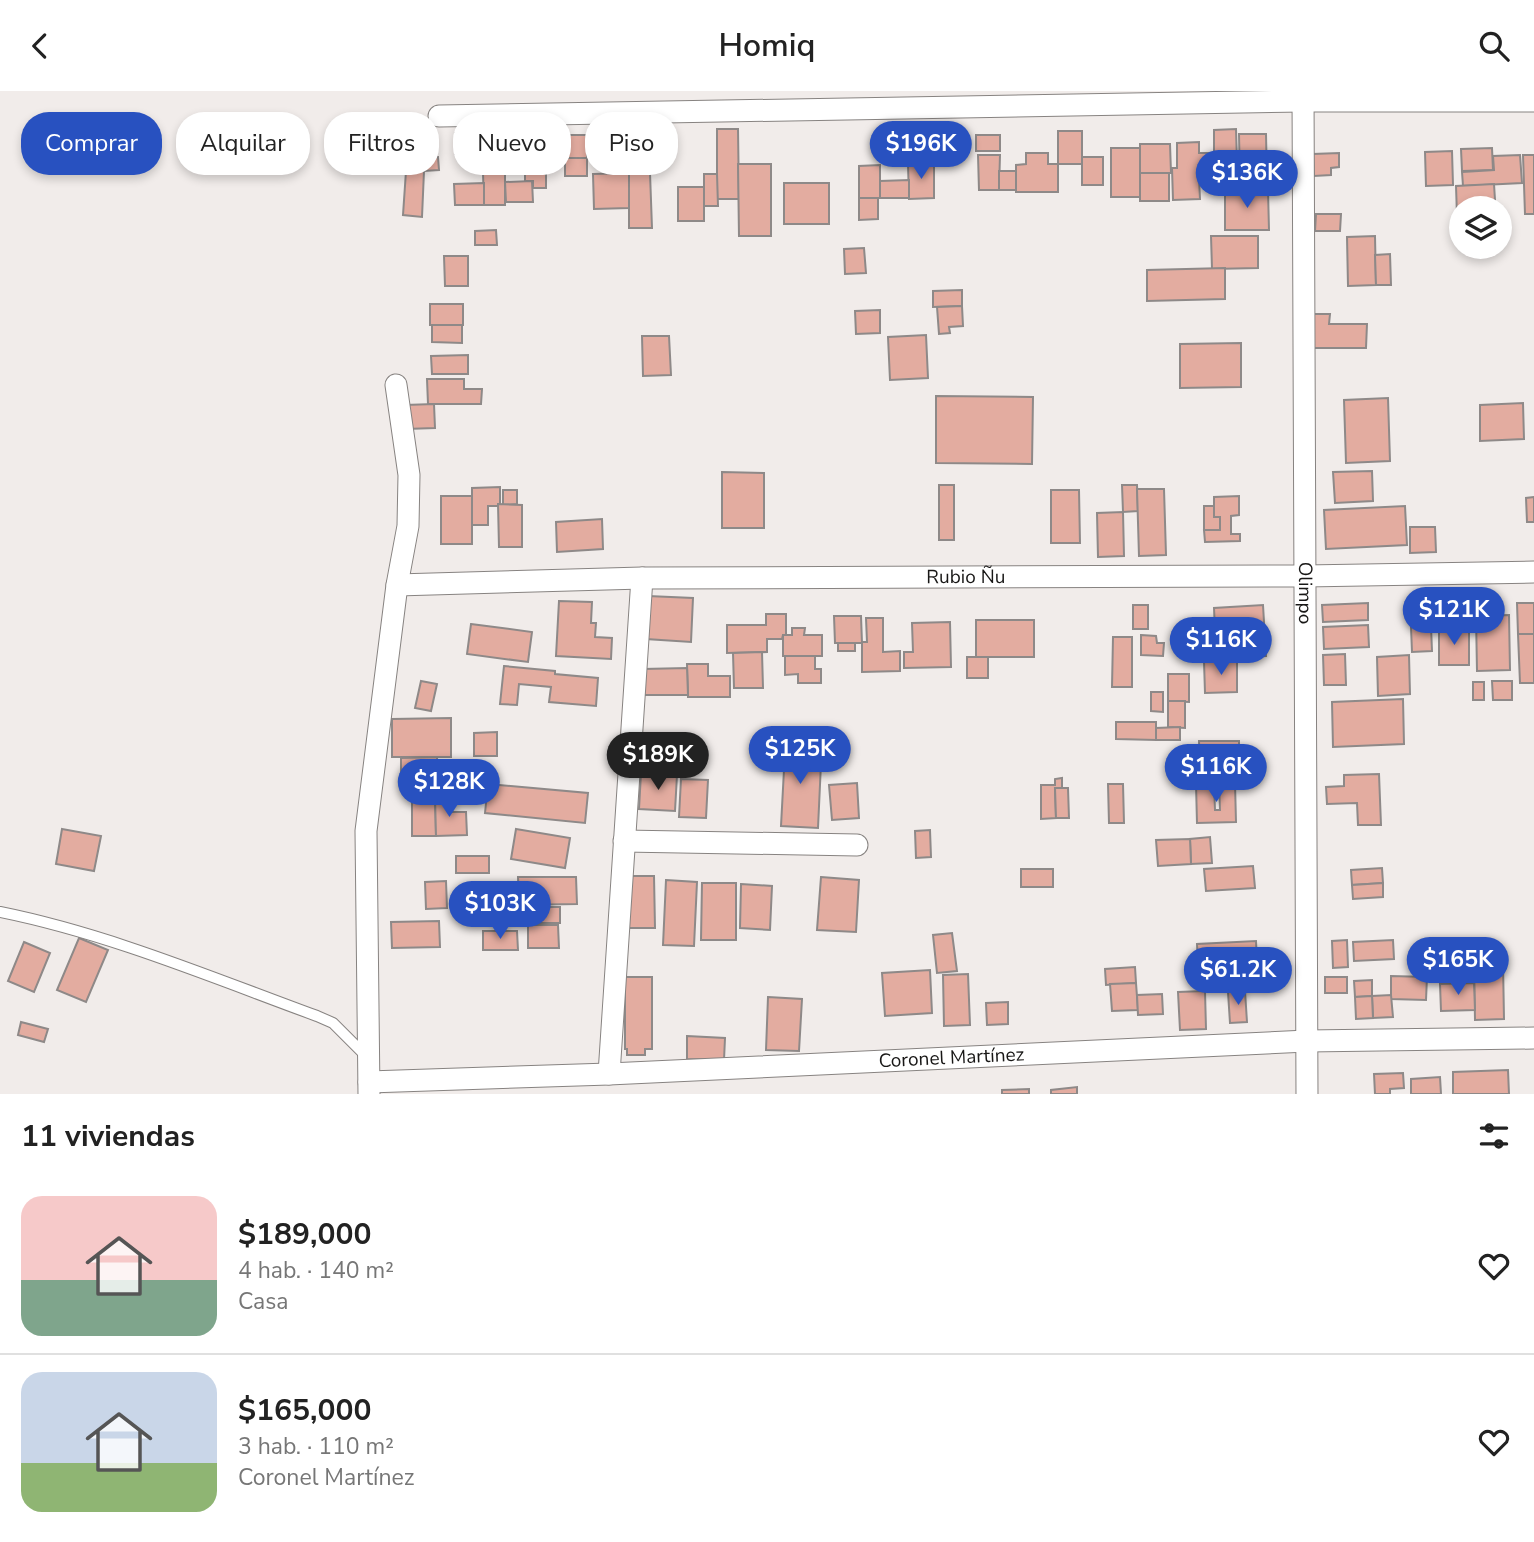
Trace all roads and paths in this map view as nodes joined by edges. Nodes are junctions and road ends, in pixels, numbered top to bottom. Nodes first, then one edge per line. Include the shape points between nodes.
1 (1303, 96) edge
2 (1534, 101) edge
3 (439, 115) dead end
4 (396, 385) dead end
5 (1534, 572) edge
6 (1305, 576) junction
7 (642, 578) junction
8 (397, 586) junction
9 (624, 841) junction
10 (857, 845) dead end
11 (0, 912) edge
12 (1534, 1038) edge
13 (1307, 1041) junction
14 (369, 1060) junction
15 (609, 1074) junction
16 (369, 1088) edge
17 (1307, 1094) edge

1 - 2 street
1 - 3 street
1 - 6 street, Olimpo
4 - 8 street via 409,475 408,526
5 - 6 street, Rubio Ñu
6 - 7 street, Rubio Ñu
6 - 13 street, Olimpo
7 - 8 street, Rubio Ñu
7 - 9 street
8 - 14 street via 366,831
9 - 10 street
9 - 15 street
11 - 14 lane via 139,951 317,1016 333,1023
12 - 13 street, Coronel Martínez
13 - 15 street, Coronel Martínez
13 - 17 street, Olimpo
14 - 16 street
15 - 16 street, Coronel Martínez

